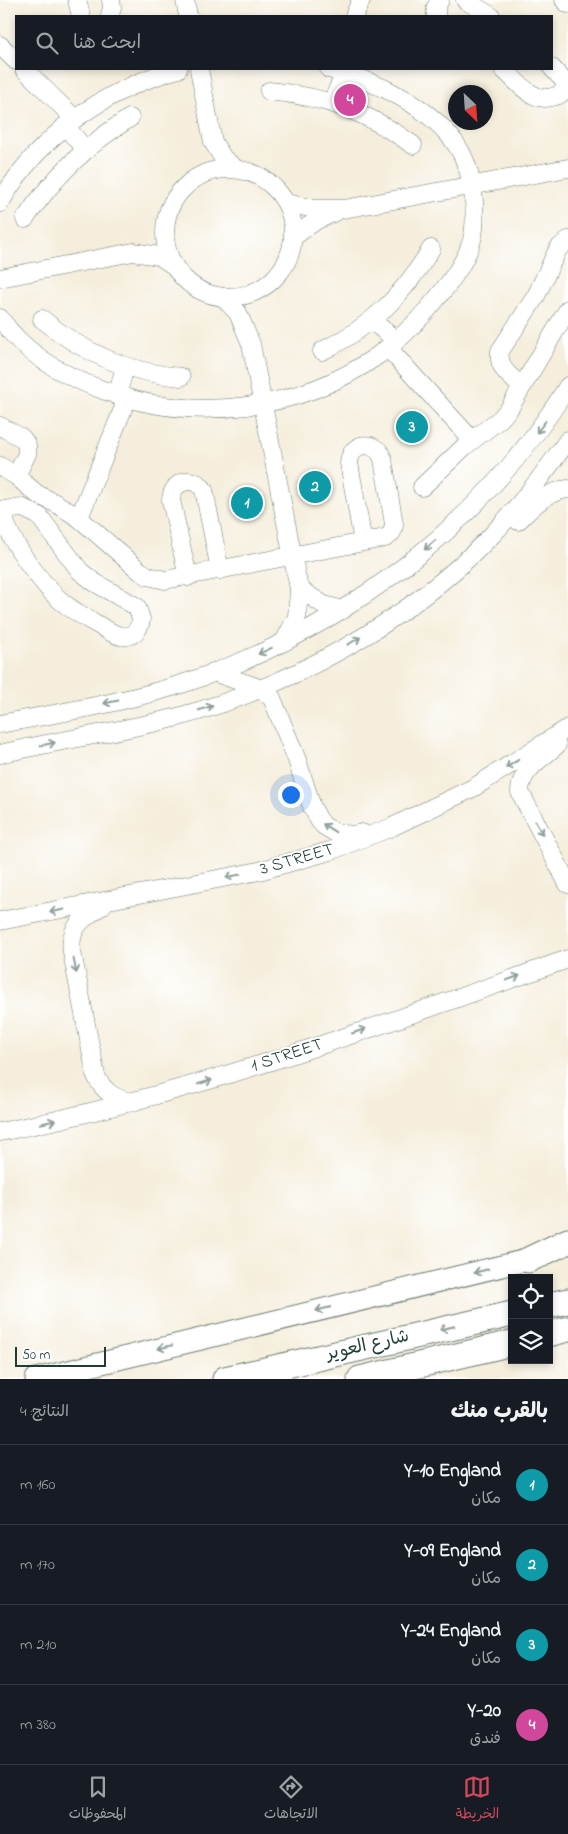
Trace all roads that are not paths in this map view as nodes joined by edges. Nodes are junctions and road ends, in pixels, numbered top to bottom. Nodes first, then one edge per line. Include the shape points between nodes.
1 (77, 0) edge
2 (111, 0) edge
3 (185, 0) edge
4 (361, 0) edge
5 (440, 0) edge
6 (465, 0) edge
7 (564, 0) edge
8 (568, 4) edge
9 (81, 15) edge
10 (110, 15) edge
11 (188, 15) edge
12 (354, 15) edge
13 (436, 15) edge
14 (489, 15) edge
15 (0, 44) edge
16 (15, 60) edge
17 (553, 69) edge
18 (25, 70) edge
19 (175, 70) edge
20 (198, 70) edge
21 (335, 70) edge
22 (504, 70) edge
23 (269, 91) dead end
24 (332, 102) junction
25 (130, 118) dead end
26 (69, 122) junction
27 (213, 142) junction
28 (413, 145) dead end
29 (86, 150) junction
30 (568, 168) edge
31 (236, 169) junction
32 (200, 176) junction
33 (472, 185) junction
34 (286, 202) junction
35 (0, 203) edge
36 (344, 209) junction
37 (25, 219) dead end
38 (165, 228) junction
39 (293, 237) junction
40 (568, 240) edge
41 (431, 249) dead end
42 (133, 252) junction
43 (173, 265) junction
44 (0, 278) edge
45 (263, 288) junction
46 (223, 297) junction
47 (568, 309) edge
48 (0, 318) edge
49 (42, 319) dead end
50 (372, 321) junction
51 (251, 344) junction
52 (392, 344) junction
53 (322, 351) dead end
54 (125, 367) junction
55 (182, 377) dead end
56 (522, 386) junction
57 (568, 386) edge
58 (122, 397) junction
59 (262, 404) junction
60 (0, 426) edge
61 (472, 440) junction
62 (568, 440) edge
63 (0, 466) edge
64 (16, 476) junction
65 (422, 487) dead end
66 (568, 489) edge
67 (0, 510) edge
68 (79, 518) junction
69 (363, 542) junction
70 (292, 555) junction
71 (220, 570) junction
72 (188, 577) junction
73 (445, 578) junction
74 (299, 589) junction
75 (343, 610) junction
76 (284, 642) junction
77 (213, 672) junction
78 (259, 688) junction
79 (0, 724) edge
80 (568, 728) edge
81 (568, 734) edge
82 (0, 754) edge
83 (392, 827) junction
84 (568, 884) edge
85 (110, 901) junction
86 (0, 921) edge
87 (568, 959) edge
88 (134, 1102) junction
89 (0, 1132) edge
90 (568, 1241) edge
91 (568, 1249) edge
92 (528, 1260) junction
93 (568, 1301) edge
94 (553, 1304) edge
95 (508, 1315) edge
96 (568, 1330) edge
97 (553, 1333) edge
98 (508, 1344) edge
99 (36, 1379) edge
100 (225, 1379) edge
101 (360, 1379) edge

1 - 9 street
2 - 10 street
3 - 11 street
4 - 12 street
5 - 13 street
6 - 14 street
7 - 8 street
15 - 16 street
17 - 22 street via 566,85 560,94 547,98 531,94
18 - 26 street
19 - 26 street via 133,84
20 - 27 street
21 - 24 street
21 - 33 street via 383,88 431,119 454,140 468,167
23 - 24 street
24 - 28 street via 373,120
25 - 29 street
26 - 29 street
26 - 35 street via 23,169
27 - 31 street via 223,158
27 - 32 street
29 - 37 street via 47,188
30 - 33 street
31 - 32 street via 217,170
31 - 34 street via 256,174 273,186
32 - 38 street via 176,197 168,212
33 - 36 street
33 - 52 street via 475,227 467,254 440,294
34 - 36 street via 314,209
34 - 39 street via 292,219
36 - 39 street via 317,220
38 - 42 street
38 - 43 street via 168,254
39 - 45 street via 284,266
40 - 56 street via 558,249 536,296 500,352 503,369
41 - 50 street via 410,281
42 - 43 street via 159,256
42 - 44 street
43 - 46 street via 200,291
45 - 46 street
45 - 51 street via 252,306
46 - 51 street via 238,313
47 - 56 street
48 - 58 street via 16,338 54,366 74,378
49 - 54 street via 94,355
50 - 52 street
50 - 53 street
51 - 59 street
52 - 59 street via 366,363 329,382
52 - 61 street
54 - 55 street
54 - 58 street
56 - 61 street via 500,419
57 -> 75 street via 522,450 475,504 422,552
58 - 59 street via 165,406 196,408
58 - 68 street
59 - 70 street
60 - 64 street via 22,438 27,445 27,454
61 - 65 street
62 - 73 street via 510,515
63 - 64 street
64 - 68 street via 37,494
66 - 73 street via 539,501 489,546
67 - 67 street via 16,546 64,604 120,636 137,630 141,618 136,607 80,571 39,516 23,508
68 - 72 street via 148,576 165,580
69 - 69 street via 349,462 354,450 367,445 376,448 381,455 394,528 385,538
69 - 70 street
70 - 71 street
70 - 74 street
71 - 72 street
71 - 72 street via 204,490 197,483 181,482 173,490 171,500
78 -> 73 street via 366,635
74 - 75 street via 324,605
74 - 76 street via 297,617
75 - 76 street
76 -> 77 street
77 - 78 street
77 -> 79 street via 123,700
82 -> 78 street via 177,717
83 -> 78 street via 352,835 336,833 324,826 312,808 272,698
80 -> 83 street, 3 STREET via 473,788
81 -> 84 street via 524,775 520,786 522,798
83 -> 85 street, 3 STREET via 330,851 259,871
85 -> 86 street, 3 STREET
85 -> 88 street via 78,923 71,944 96,1076 100,1085 115,1098
88 -> 87 street, 1 STREET via 227,1076
89 -> 88 street, 1 STREET
90 - 92 highway
91 - 92 main road
92 -> 99 main road
93 - 94 highway
95 -> 100 highway, شارع العوير
96 - 97 highway
98 - 101 highway, شارع العوير

